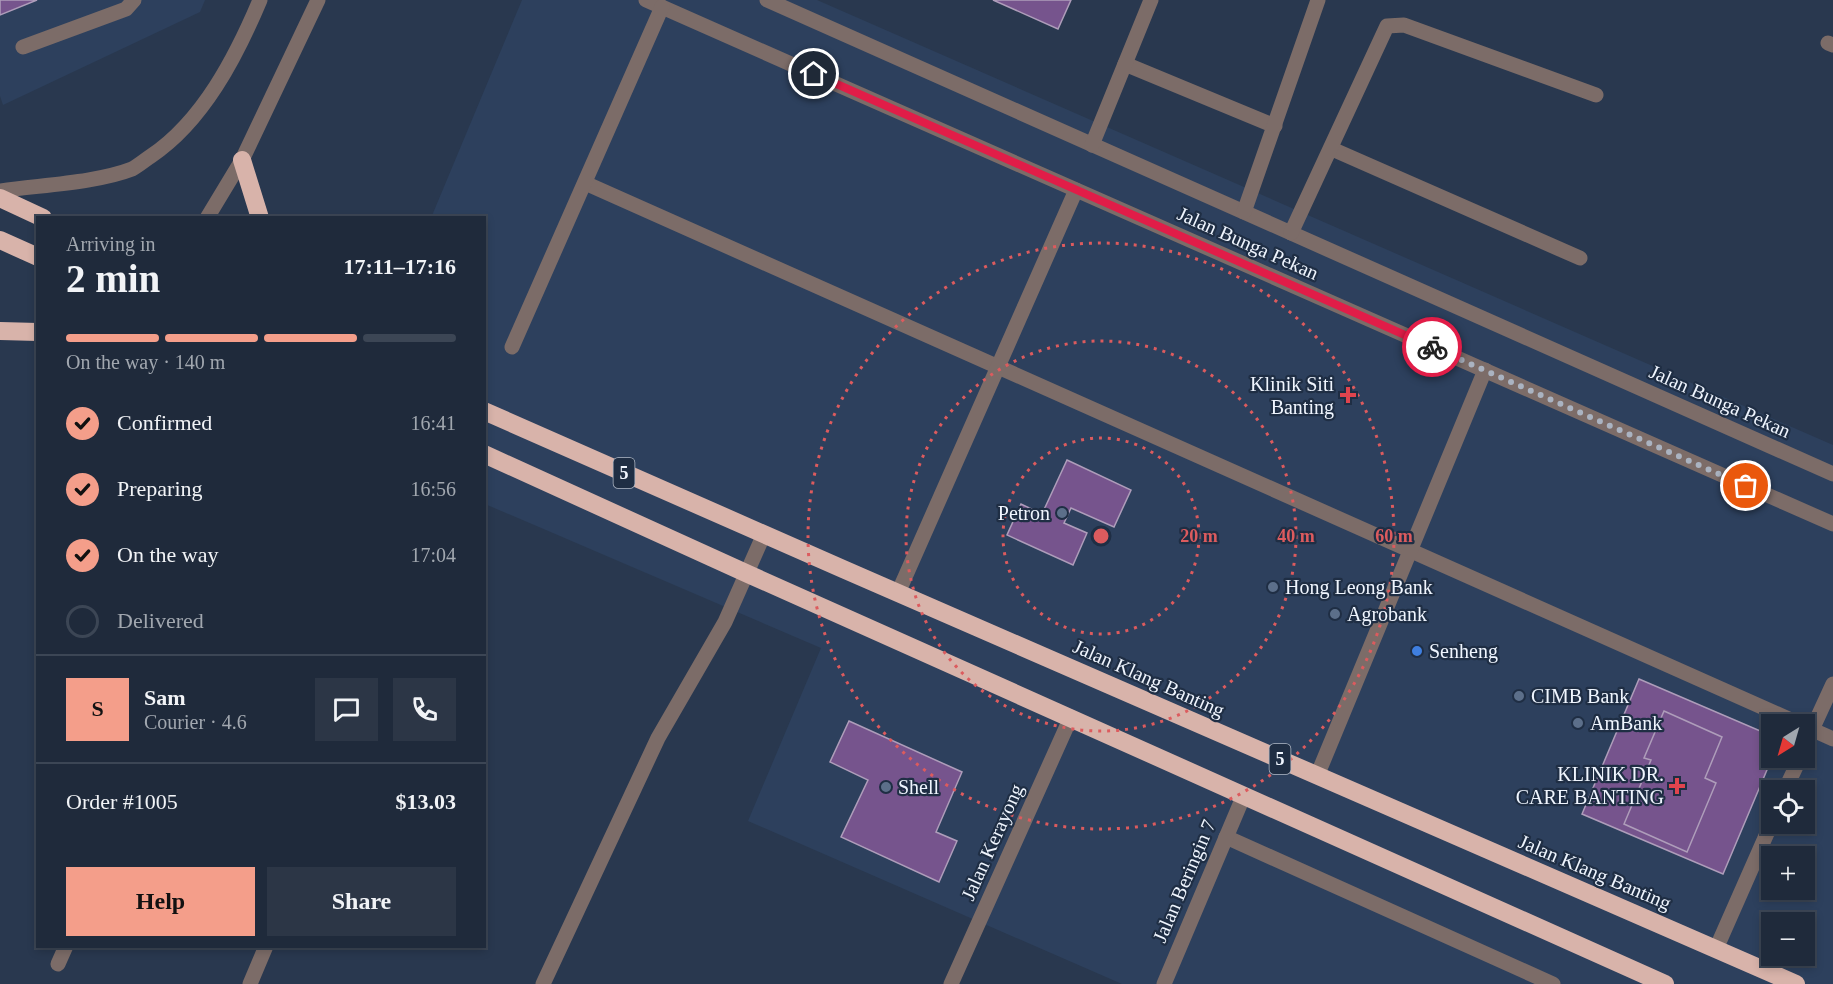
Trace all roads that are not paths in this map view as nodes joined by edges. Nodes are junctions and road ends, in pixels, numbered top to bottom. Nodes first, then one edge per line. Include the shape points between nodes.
1 (134, 0) edge
2 (260, 0) edge
3 (318, 0) edge
4 (646, 0) edge
5 (767, 0) edge
6 (1151, 0) edge
7 (1318, 0) edge
8 (662, 7) junction
9 (23, 47) dead end
10 (1125, 64) junction
11 (1596, 95) dead end
12 (1275, 126) junction
13 (1092, 145) junction
14 (1332, 149) junction
15 (242, 160) junction
16 (585, 183) junction
17 (1076, 190) junction
18 (0, 191) edge
19 (0, 198) edge
20 (1244, 212) junction
21 (39, 216) edge
22 (208, 216) edge
23 (259, 216) edge
24 (1292, 233) junction
25 (0, 240) edge
26 (36, 256) edge
27 (1580, 258) dead end
28 (0, 331) edge
29 (36, 332) edge
30 (512, 347) dead end
31 (997, 367) junction
32 (1485, 370) junction
33 (486, 412) edge
34 (486, 455) edge
35 (1833, 474) edge
36 (1833, 524) edge
37 (764, 534) junction
38 (1411, 551) junction
39 (748, 574) junction
40 (898, 593) junction
41 (1833, 684) edge
42 (1777, 714) edge
43 (1814, 714) edge
44 (1071, 717) junction
45 (1815, 731) edge
46 (1833, 739) edge
47 (1317, 776) junction
48 (1244, 795) junction
49 (1767, 834) edge
50 (1226, 837) junction
51 (65, 948) edge
52 (265, 948) edge
53 (1716, 949) junction
54 (58, 964) dead end
55 (250, 984) edge
56 (543, 984) edge
57 (951, 984) edge
58 (1164, 984) edge
59 (1553, 984) edge
60 (1665, 984) edge
61 (1796, 984) edge

1 - 9 street via 126,9
2 - 18 street via 241,44 194,118 166,146 133,168 99,177
3 - 15 street
4 - 8 street, Jalan Bunga Pekan
5 - 13 street, Jalan Bunga Pekan
6 - 10 street
7 - 12 street
8 - 16 street
8 - 17 street, Jalan Bunga Pekan
10 - 12 street
10 - 13 street
11 - 14 street via 1404,25 1387,26
12 - 20 street
13 - 20 street, Jalan Bunga Pekan
14 - 24 street
14 - 27 street
15 - 22 street
15 - 23 highway
16 - 30 street
16 - 31 street
17 - 31 street
17 - 32 street, Jalan Bunga Pekan
19 - 21 highway
20 - 24 street, Jalan Bunga Pekan
24 - 35 street, Jalan Bunga Pekan
25 - 26 highway
28 - 29 highway
31 - 38 street
31 - 40 street
32 - 36 street, Jalan Bunga Pekan
32 - 38 street
33 - 37 highway, Jalan Klang Banting / 5
34 - 39 highway, 5
37 - 39 street
37 - 40 highway, Jalan Klang Banting / 5
38 - 42 street
38 - 47 street
39 - 44 highway, 5
39 - 56 street via 658,738
40 - 47 highway, Jalan Klang Banting / 5
41 - 43 street
44 - 48 highway, 5
44 - 57 street, Jalan Kerayong
45 - 46 street
47 - 53 highway, Jalan Klang Banting / 5
48 - 50 street, Jalan Beringin 7
48 - 60 highway, 5
49 - 53 street
50 - 58 street, Jalan Beringin 7
50 - 59 street
51 - 54 street
52 - 55 street
53 - 61 highway, Jalan Klang Banting / 5

